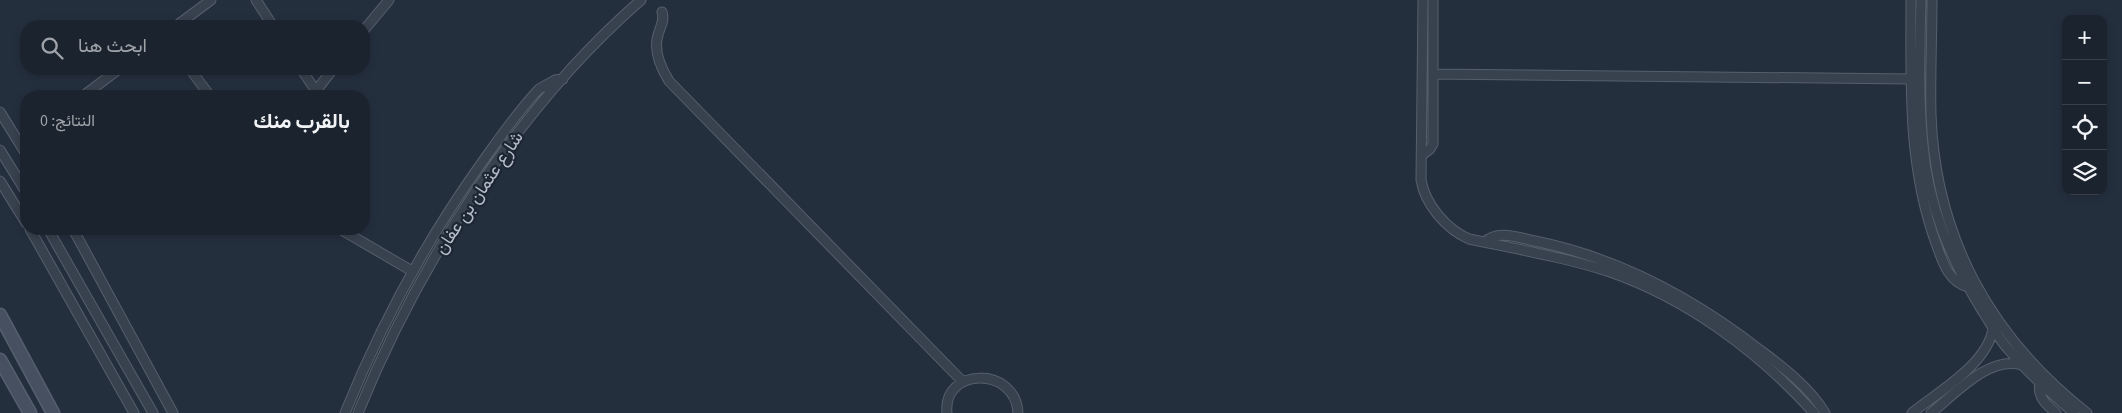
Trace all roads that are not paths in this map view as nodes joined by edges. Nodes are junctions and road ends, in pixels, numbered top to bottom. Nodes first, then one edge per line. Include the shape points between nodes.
1 (211, 0) edge
2 (256, 0) edge
3 (389, 0) edge
4 (641, 0) edge
5 (1422, 0) edge
6 (1433, 0) edge
7 (1912, 0) edge
8 (1921, 0) edge
9 (1932, 0) edge
10 (662, 12) dead end
11 (184, 20) edge
12 (269, 20) edge
13 (370, 23) edge
14 (1433, 74) junction
15 (112, 75) edge
16 (194, 75) edge
17 (304, 75) edge
18 (328, 75) edge
19 (564, 79) junction
20 (1911, 79) junction
21 (91, 90) edge
22 (206, 90) edge
23 (312, 90) edge
24 (317, 90) edge
25 (0, 112) edge
26 (20, 138) edge
27 (1934, 144) junction
28 (1923, 146) junction
29 (0, 150) edge
30 (1422, 155) junction
31 (0, 181) edge
32 (20, 182) edge
33 (20, 213) edge
34 (33, 235) edge
35 (51, 235) edge
36 (76, 235) edge
37 (350, 235) edge
38 (1484, 242) junction
39 (412, 271) junction
40 (1968, 287) junction
41 (86, 295) junction
42 (73, 303) junction
43 (0, 315) edge
44 (103, 324) junction
45 (1993, 328) junction
46 (90, 332) junction
47 (0, 360) edge
48 (2024, 366) junction
49 (962, 381) junction
50 (2040, 383) junction
51 (30, 413) edge
52 (53, 413) edge
53 (134, 413) edge
54 (153, 413) edge
55 (173, 413) edge
56 (345, 413) edge
57 (358, 413) edge
58 (947, 413) edge
59 (1018, 413) edge
60 (1814, 413) edge
61 (1825, 413) edge
62 (1912, 413) edge
63 (1932, 413) edge
64 (2056, 413) edge
65 (2074, 413) edge
66 (2087, 413) edge

1 - 11 street
2 - 12 street
3 - 13 street
4 - 19 street, شارع عثمان بن عفان via 595,43
5 - 30 street
6 - 14 street
7 - 20 street
8 - 28 street
9 - 27 street via 1931,113
10 - 49 street via 657,46 669,81
14 - 20 street
14 - 30 street via 1433,144
15 - 21 street
16 - 22 street
17 - 23 street
18 - 24 street
19 - 39 street via 546,84 533,95 471,178
19 - 57 street, شارع عثمان بن عفان via 505,151 453,226 408,305
20 - 40 street via 1913,146 1928,219 1949,274 1959,284
25 - 26 street
27 - 28 street
27 - 66 street via 1946,212 1971,275 2016,346 2043,375
28 - 40 street via 1937,217
29 - 32 street
30 - 38 street via 1423,187 1430,204 1456,232
31 - 33 street
34 - 42 street
35 - 41 street
36 - 55 street
37 - 39 street
38 - 60 street via 1592,266 1657,292 1746,349
38 - 61 street via 1498,235 1540,242 1596,258 1652,281 1712,316 1760,350 1797,381
39 - 56 street
40 - 45 street
41 - 42 street via 80,304
41 - 44 street
42 - 46 street
43 - 52 street
44 - 46 street via 96,324
44 - 54 street
45 - 48 street
45 - 62 street via 1990,342 1980,358
46 - 53 street
47 - 51 street
48 - 50 street
48 - 63 street via 2007,362 1991,366
49 - 58 street via 952,389
49 - 59 street via 973,378 1005,384 1016,397
50 - 64 street via 2041,399
50 - 65 street

